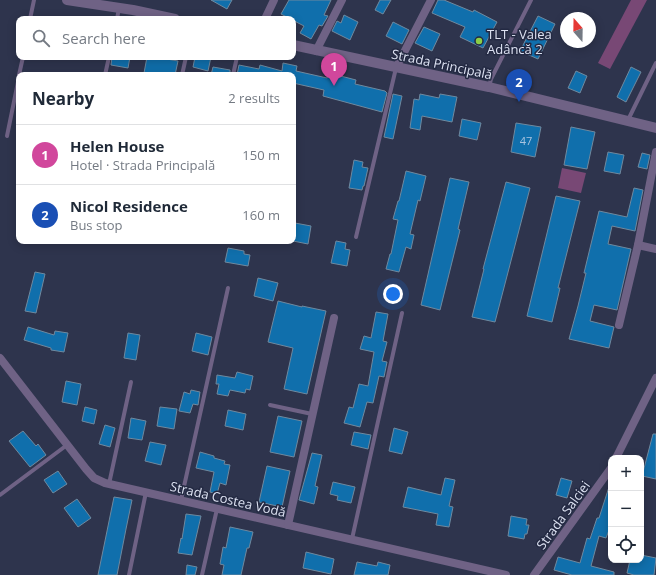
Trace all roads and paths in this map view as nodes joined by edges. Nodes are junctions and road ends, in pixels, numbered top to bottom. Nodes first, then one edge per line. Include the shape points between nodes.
1 (34, 0) edge
2 (67, 0) edge
3 (274, 0) edge
4 (342, 0) edge
5 (431, 0) edge
6 (531, 0) edge
7 (80, 1) edge
8 (119, 8) junction
9 (31, 16) edge
10 (118, 16) edge
11 (160, 16) edge
12 (266, 16) edge
13 (296, 46) edge
14 (316, 50) junction
15 (22, 60) edge
16 (108, 60) edge
17 (185, 60) edge
18 (236, 60) edge
19 (656, 63) edge
20 (396, 68) junction
21 (20, 72) edge
22 (106, 72) edge
23 (183, 72) edge
24 (234, 72) edge
25 (489, 87) junction
26 (16, 91) edge
27 (627, 121) junction
28 (656, 128) edge
29 (7, 136) dead end
30 (656, 152) edge
31 (356, 237) dead end
32 (638, 245) junction
33 (656, 249) edge
34 (228, 288) dead end
35 (402, 313) dead end
36 (334, 318) dead end
37 (619, 325) dead end
38 (0, 358) edge
39 (656, 378) edge
40 (131, 382) dead end
41 (270, 405) dead end
42 (313, 414) junction
43 (68, 444) junction
44 (618, 455) edge
45 (608, 472) edge
46 (109, 484) junction
47 (146, 492) junction
48 (0, 495) edge
49 (180, 500) junction
50 (217, 509) junction
51 (288, 525) junction
52 (352, 540) junction
53 (129, 575) edge
54 (202, 575) edge
55 (504, 575) edge
56 (534, 575) edge

1 - 9 lane
2 - 7 street
3 - 12 street
4 - 14 street
5 - 20 street
6 - 25 lane
7 - 8 street
8 - 10 lane
8 - 11 street
13 - 14 street, Strada Principală
14 - 20 street, Strada Principală
15 - 21 lane
16 - 22 lane
17 - 23 lane
18 - 24 lane
19 - 27 lane
20 - 25 street, Strada Principală
20 - 31 lane
25 - 27 street, Strada Principală
26 - 29 lane
27 - 28 street, Strada Principală
30 - 32 street
32 - 33 street
32 - 37 street
34 - 49 lane
35 - 52 lane
36 - 42 street
38 - 43 street, Strada Costea Vodă
39 - 44 street
40 - 46 lane
41 - 42 lane
42 - 51 street
43 - 46 street, Strada Costea Vodă via 94,478
43 - 48 lane
45 - 56 street, Strada Salciei
46 - 47 street, Strada Costea Vodă
47 - 49 street, Strada Costea Vodă
47 - 53 lane
49 - 50 street, Strada Costea Vodă
50 - 51 street, Strada Costea Vodă
50 - 54 lane
51 - 52 street, Strada Costea Vodă
52 - 55 street, Strada Costea Vodă

